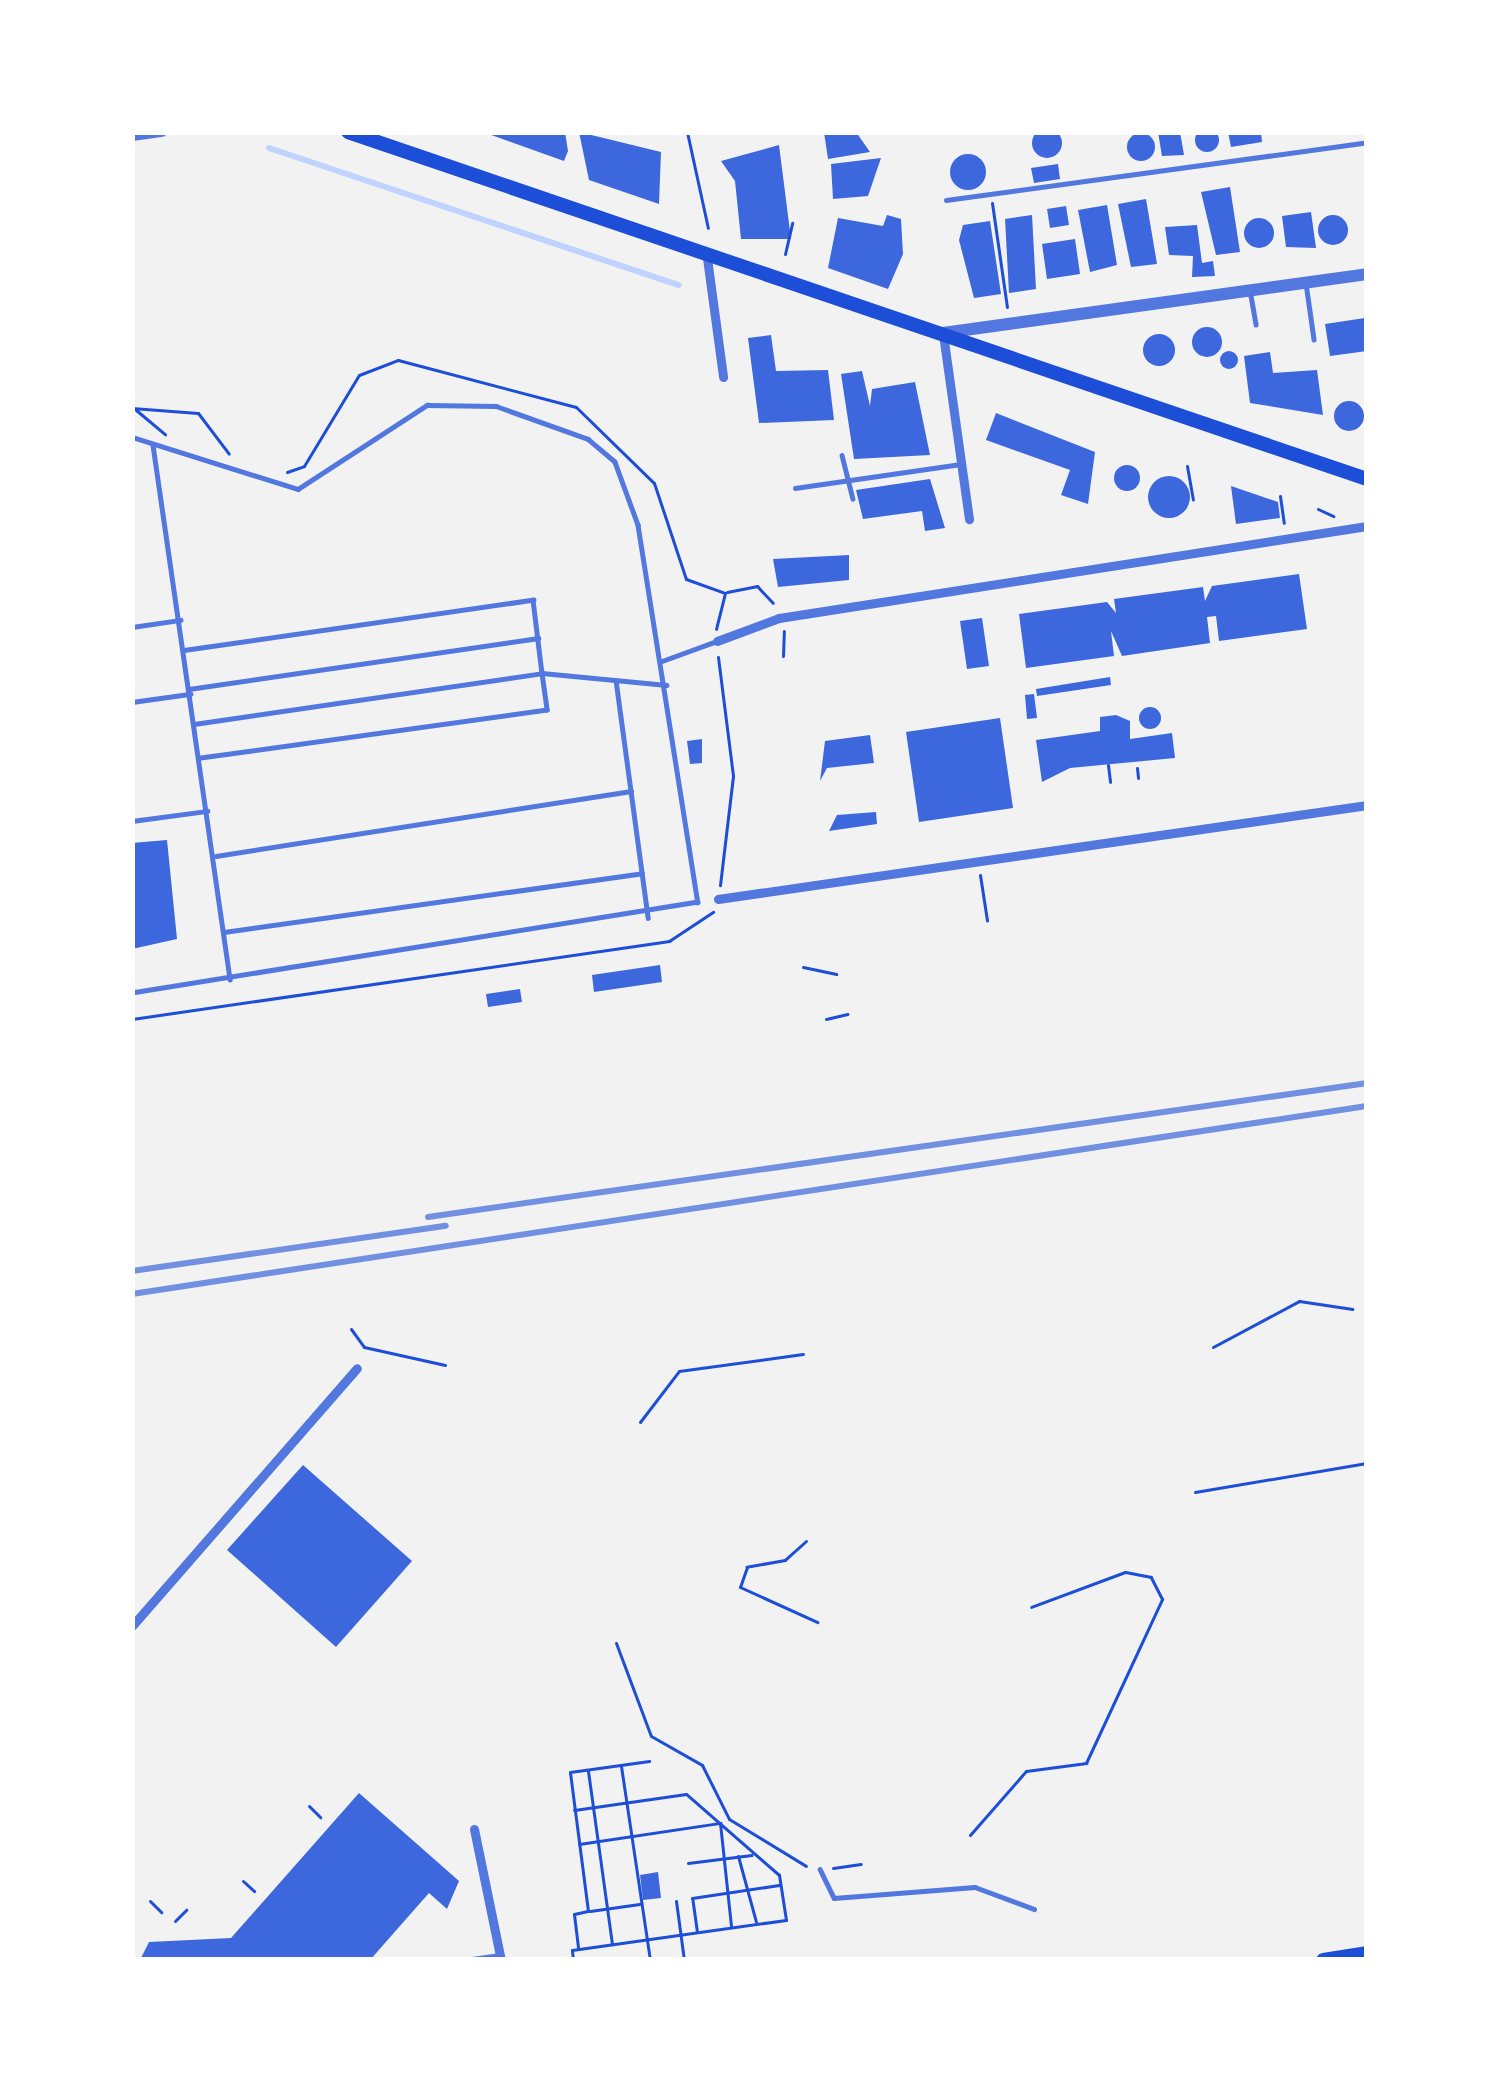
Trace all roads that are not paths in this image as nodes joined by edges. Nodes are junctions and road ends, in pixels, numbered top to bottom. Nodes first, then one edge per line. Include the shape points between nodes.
1 (162, 132) edge
2 (348, 132) edge
3 (132, 136) edge
4 (1367, 142) edge
5 (946, 200) dead end
6 (707, 258) junction
7 (1367, 274) edge
8 (1306, 283) junction
9 (1250, 290) junction
10 (1256, 324) dead end
11 (943, 333) junction
12 (1314, 339) dead end
13 (723, 377) dead end
14 (132, 437) edge
15 (153, 445) junction
16 (842, 455) dead end
17 (962, 464) junction
18 (1367, 478) edge
19 (850, 482) junction
20 (795, 488) dead end
21 (853, 499) dead end
22 (969, 519) dead end
23 (1367, 526) edge
24 (180, 620) junction
25 (132, 627) edge
26 (538, 638) junction
27 (717, 641) joint
28 (184, 650) junction
29 (662, 661) junction
30 (542, 673) junction
31 (616, 680) junction
32 (666, 685) junction
33 (190, 691) junction
34 (132, 702) edge
35 (194, 724) junction
36 (199, 758) junction
37 (631, 791) junction
38 (1367, 805) edge
39 (207, 811) junction
40 (132, 821) edge
41 (213, 857) junction
42 (642, 873) junction
43 (718, 899) road end
44 (648, 918) junction
45 (224, 932) junction
46 (230, 979) junction
47 (132, 993) edge
48 (358, 1368) dead end
49 (132, 1626) edge
50 (474, 1829) dead end
51 (820, 1869) road end
52 (1034, 1910) dead end
53 (1367, 1954) edge
54 (501, 1958) edge
55 (465, 1960) edge
56 (1323, 1960) edge

1 - 3 street
2 - 6 main road
4 - 5 lane
6 - 11 main road
6 - 13 street
7 - 8 street
8 - 9 street
8 - 12 lane
9 - 10 lane
9 - 11 street
11 - 17 street
11 - 18 main road
14 - 15 lane
15 - 24 lane
15 - 29 lane via 298,489 427,405 537,416 614,462
16 - 19 lane
17 - 19 lane
17 - 22 street
19 - 20 lane
19 - 21 lane
23 - 27 street via 779,618
24 - 25 lane
24 - 28 lane
26 - 28 lane via 533,600
26 - 30 lane
26 - 33 lane
27 - 29 lane
28 - 33 lane
29 - 32 lane
30 - 31 lane
30 - 35 lane
30 - 36 lane via 547,710
31 - 32 lane
31 - 37 lane
32 - 44 lane via 698,902
33 - 34 lane
33 - 35 lane
35 - 36 lane
36 - 39 lane
37 - 41 lane
37 - 42 lane
38 - 43 street
39 - 40 lane
39 - 41 lane
41 - 45 lane
42 - 44 lane
42 - 45 lane
44 - 46 lane
45 - 46 lane
46 - 47 lane
48 - 49 street
50 - 54 street
51 - 52 lane via 834,1898 975,1886
53 - 56 main road
54 - 55 lane

